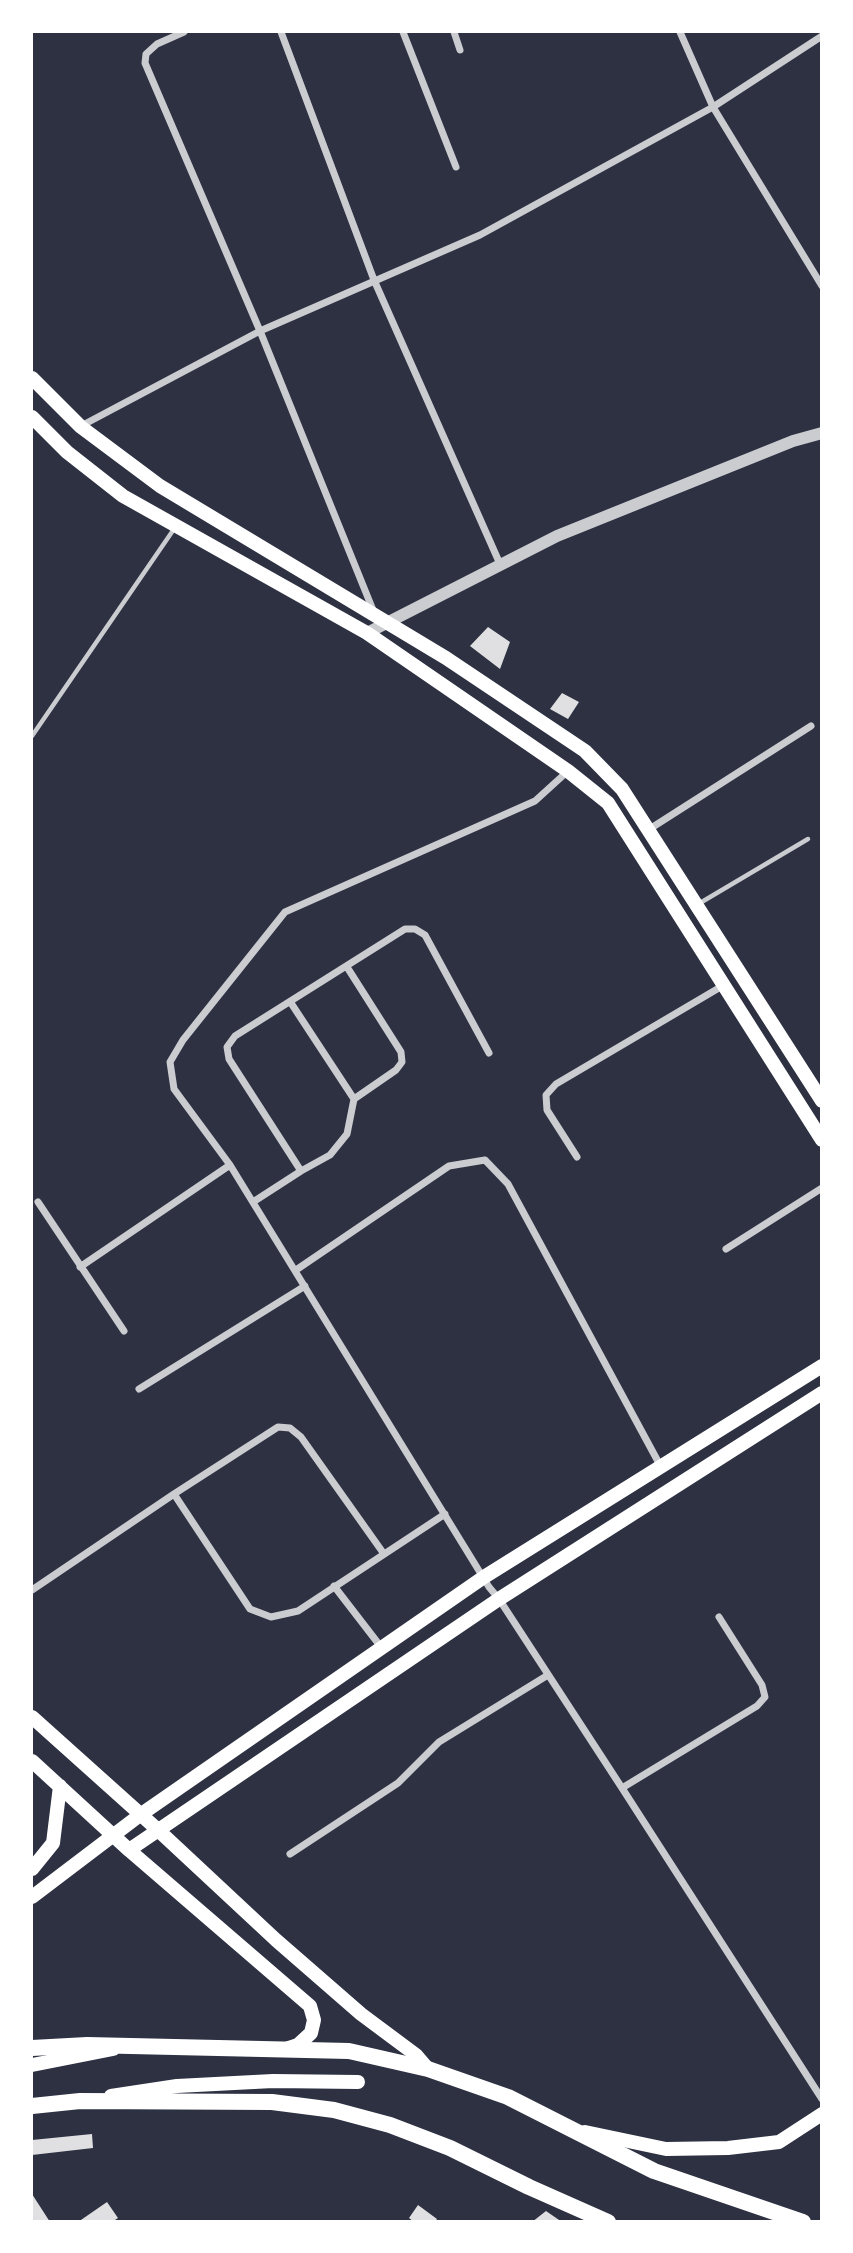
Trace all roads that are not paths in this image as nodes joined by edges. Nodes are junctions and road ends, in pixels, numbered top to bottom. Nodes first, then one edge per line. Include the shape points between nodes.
1 (162, 32) edge
2 (184, 32) edge
3 (281, 32) edge
4 (403, 32) edge
5 (454, 32) edge
6 (680, 32) edge
7 (821, 36) edge
8 (157, 44) junction
9 (460, 50) dead end
10 (713, 107) junction
11 (456, 167) dead end
12 (374, 280) junction
13 (821, 286) edge
14 (260, 331) junction
15 (32, 378) edge
16 (32, 417) edge
17 (81, 427) junction
18 (821, 433) edge
19 (176, 526) junction
20 (500, 564) junction
21 (381, 619) junction
22 (367, 633) junction
23 (811, 726) dead end
24 (33, 732) edge
25 (568, 771) junction
26 (648, 830) junction
27 (808, 839) dead end
28 (697, 906) junction
29 (347, 967) junction
30 (724, 985) junction
31 (291, 1003) junction
32 (489, 1053) dead end
33 (354, 1099) junction
34 (821, 1101) edge
35 (821, 1140) edge
36 (577, 1157) dead end
37 (230, 1166) junction
38 (301, 1171) junction
39 (821, 1188) edge
40 (38, 1202) dead end
41 (253, 1202) junction
42 (726, 1249) dead end
43 (80, 1267) junction
44 (296, 1270) junction
45 (305, 1286) junction
46 (124, 1331) dead end
47 (821, 1366) edge
48 (139, 1390) dead end
49 (821, 1393) edge
50 (661, 1468) junction
51 (174, 1494) junction
52 (445, 1514) junction
53 (384, 1554) junction
54 (484, 1577) junction
55 (334, 1586) junction
56 (32, 1590) edge
57 (499, 1599) junction
58 (719, 1617) dead end
59 (381, 1647) junction
60 (548, 1675) junction
61 (32, 1717) edge
62 (32, 1762) edge
63 (60, 1786) junction
64 (622, 1788) junction
65 (140, 1815) junction
66 (158, 1830) junction
67 (112, 1835) junction
68 (129, 1850) junction
69 (290, 1854) dead end
70 (32, 1869) edge
71 (32, 1897) edge
72 (128, 2046) junction
73 (32, 2048) edge
74 (285, 2050) junction
75 (32, 2065) edge
76 (428, 2069) junction
77 (358, 2082) dead end
78 (821, 2099) edge
79 (80, 2101) junction
80 (32, 2106) edge
81 (821, 2114) edge
82 (577, 2131) junction
83 (608, 2221) edge
84 (803, 2221) edge

1 - 8 street
2 - 8 street
3 - 12 street
4 - 11 street
5 - 9 street
6 - 10 street
7 - 10 street
8 - 14 street via 146,54 145,63
10 - 12 street via 480,235
10 - 13 street
12 - 14 street
12 - 20 street
14 - 17 street
14 - 21 street
15 - 17 main road
16 - 19 main road via 123,496
17 - 21 main road via 160,486
18 - 20 street via 557,536
19 - 22 main road
19 - 24 lane
20 - 21 street
21 - 22 street
21 - 26 main road via 585,751 622,789
22 - 25 main road
23 - 26 street
25 - 30 main road via 608,803
25 - 37 street via 535,801 285,912 170,1062 174,1089
26 - 28 main road
27 - 28 lane
28 - 34 main road
29 - 31 street
29 - 32 street via 405,929 425,935
29 - 33 street via 401,1052 402,1062
30 - 35 main road
30 - 36 street via 556,1084 546,1095 548,1110
31 - 33 street
31 - 38 street via 236,1036 227,1047 229,1059
33 - 38 street via 347,1133 330,1155
37 - 41 street
37 - 43 street
38 - 41 street
39 - 42 street
40 - 43 street
41 - 44 street
43 - 46 street
44 - 45 street
44 - 50 street via 449,1166 485,1160 508,1184
45 - 48 street
45 - 52 street
47 - 50 main road
49 - 57 main road
50 - 54 main road
51 - 53 street via 278,1426 290,1428
51 - 55 street via 250,1609 271,1617 298,1611
51 - 56 street
52 - 53 street
52 - 54 street
53 - 55 street
54 - 57 street
54 - 59 main road
55 - 59 street
57 - 60 street
57 - 66 main road
58 - 64 street via 765,1697
59 - 65 main road
60 - 64 street
60 - 69 street via 439,1742 398,1783
61 - 65 main road
62 - 63 main road
63 - 67 main road
63 - 70 main road via 54,1843
64 - 78 street
65 - 66 main road
65 - 67 main road
66 - 68 main road
66 - 76 main road via 276,1940
67 - 68 main road
67 - 71 main road
68 - 74 main road via 310,2006 314,2020 310,2033
72 - 73 highway
72 - 74 highway
72 - 75 main road
74 - 76 highway via 349,2051
76 - 82 highway via 508,2096
77 - 79 main road via 177,2086
79 - 80 highway
79 - 83 highway via 272,2102 334,2110 390,2124 450,2148
81 - 82 main road via 779,2141 728,2148 666,2149
82 - 84 highway via 654,2171

